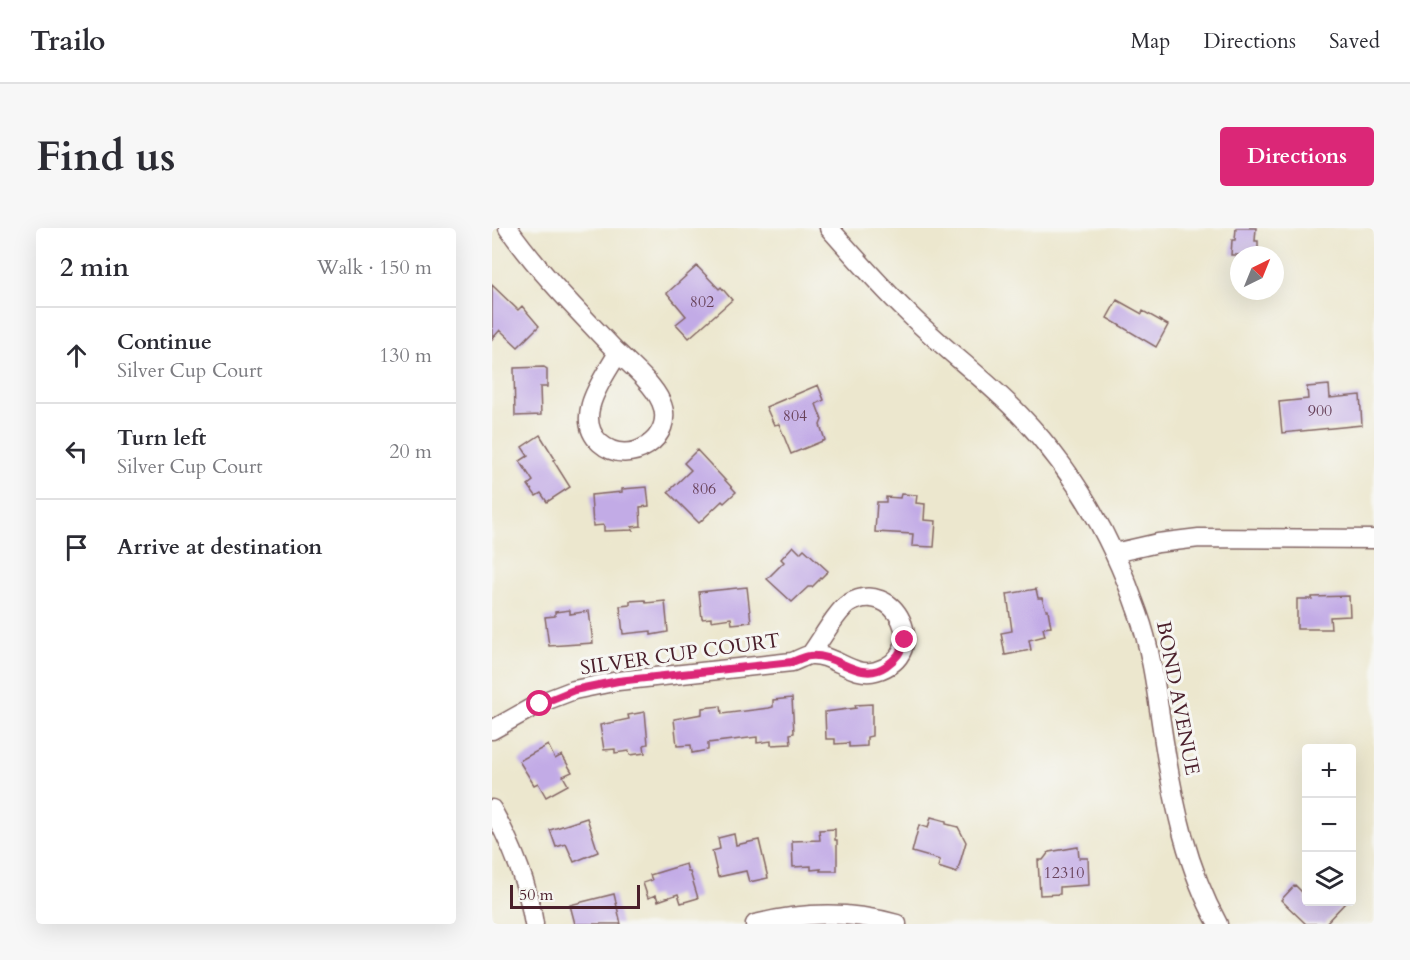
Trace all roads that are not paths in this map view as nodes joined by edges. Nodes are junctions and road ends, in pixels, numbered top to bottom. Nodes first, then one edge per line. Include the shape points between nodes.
1 (508, 228) edge
2 (829, 228) edge
3 (618, 353) junction
4 (1374, 538) edge
5 (1114, 553) junction
6 (810, 656) junction
7 (492, 730) edge
8 (492, 809) edge
9 (1211, 922) edge
10 (534, 924) edge
11 (755, 924) edge
12 (897, 924) edge

1 - 3 street via 533,261
2 - 5 street, BOND AVENUE via 905,311 1021,416 1071,477
3 - 3 street via 662,404 658,436 632,453 603,445 589,421 592,400
4 - 5 street via 1199,538
5 - 9 street, BOND AVENUE via 1146,635 1176,808
6 - 6 street, SILVER CUP COURT via 824,657 857,671 875,672 892,662 903,648 903,622 884,601 857,601 836,616
6 - 7 street, SILVER CUP COURT via 792,662 618,681 574,690
8 - 10 street via 525,884
11 - 12 street via 826,914 876,918

